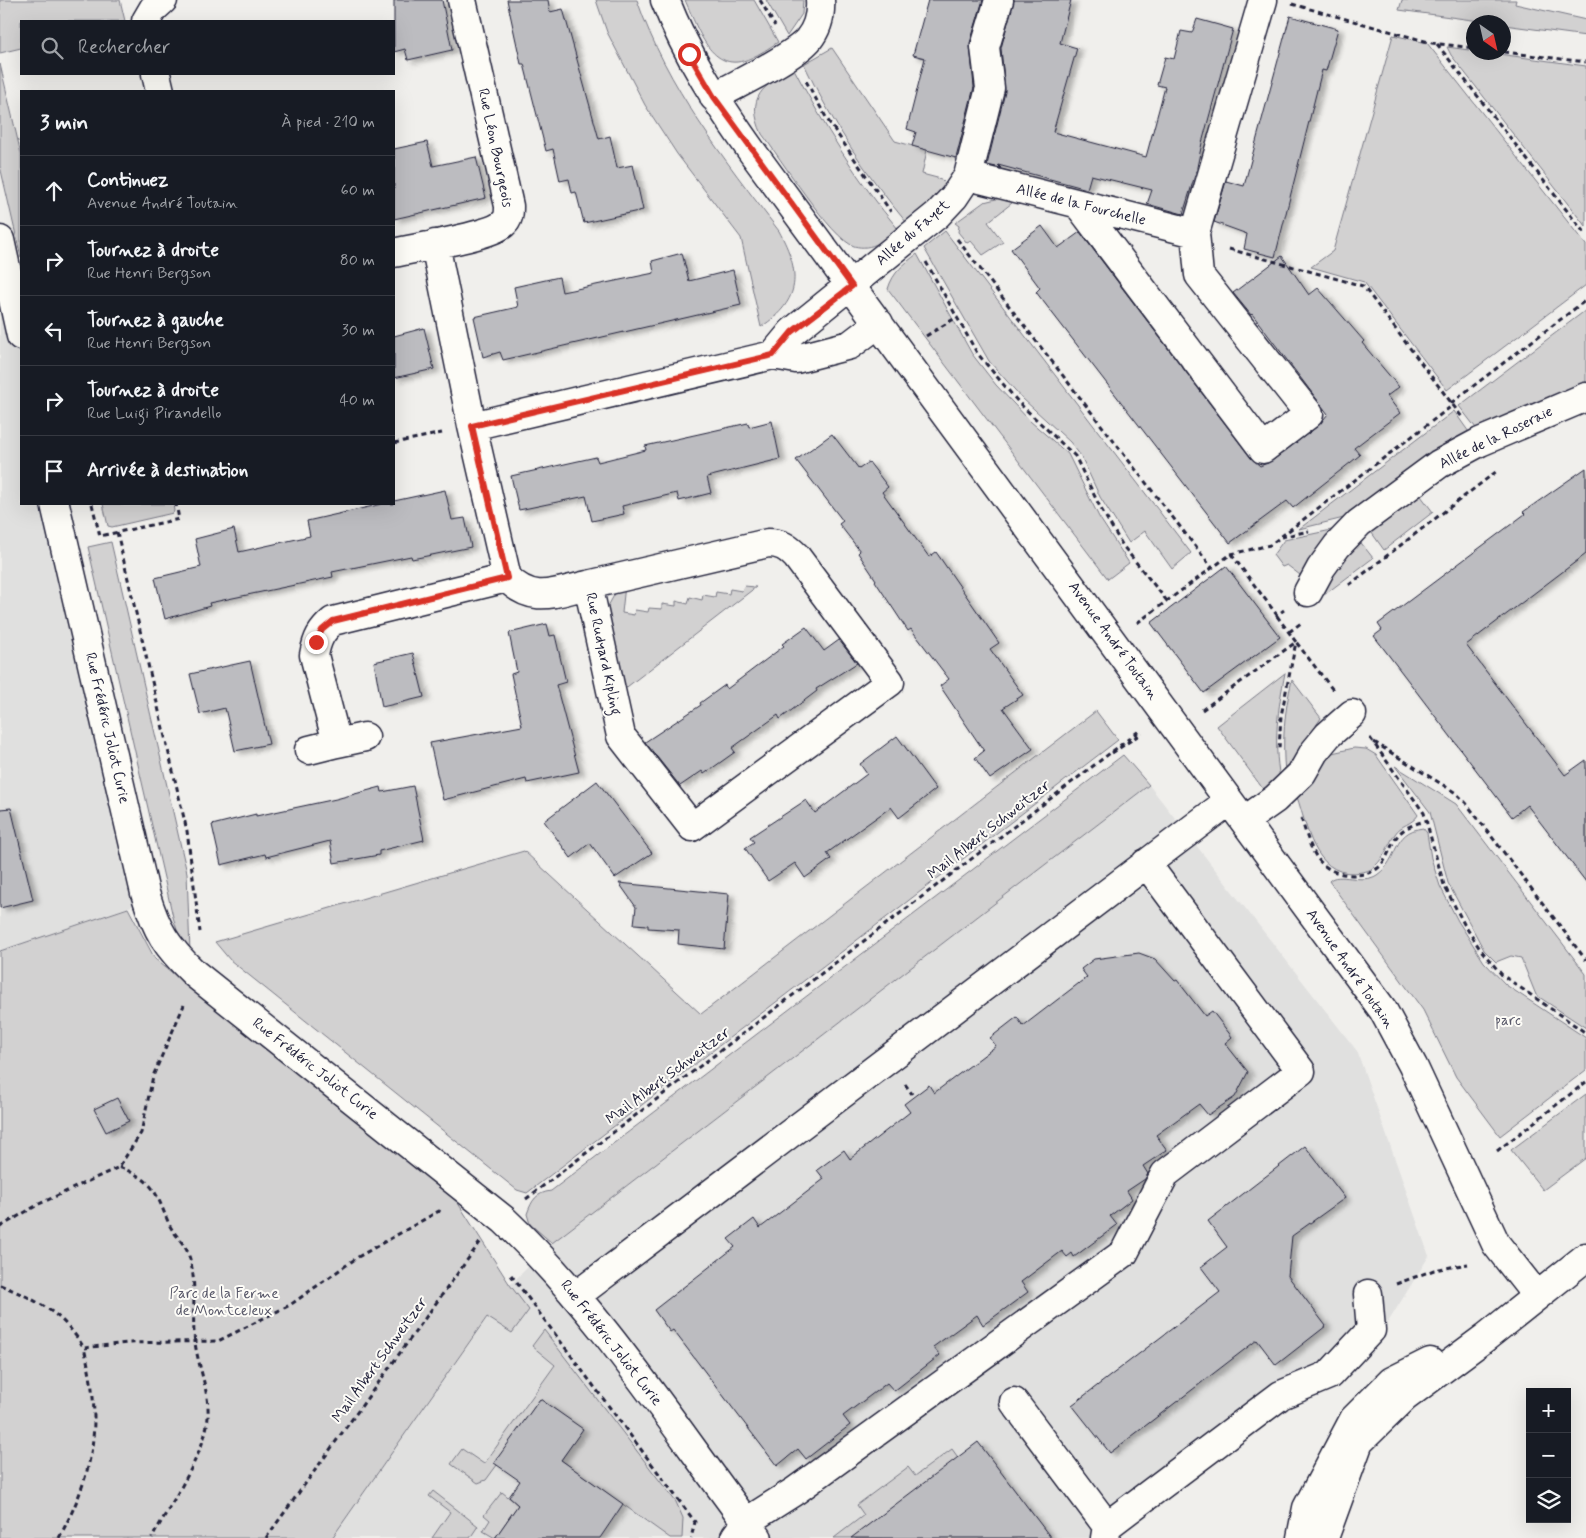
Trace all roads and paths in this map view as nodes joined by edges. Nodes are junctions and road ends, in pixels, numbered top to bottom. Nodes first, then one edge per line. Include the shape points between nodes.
1 (164, 0) edge
2 (462, 0) edge
3 (666, 0) edge
4 (760, 0) edge
5 (820, 0) edge
6 (998, 0) edge
7 (1274, 1) edge
8 (147, 20) edge
9 (1437, 44) junction
10 (1466, 47) edge
11 (791, 53) junction
12 (1511, 53) edge
13 (1586, 62) edge
14 (156, 75) edge
15 (160, 90) edge
16 (714, 97) junction
17 (968, 176) junction
18 (1078, 204) junction
19 (938, 214) junction
20 (1194, 233) junction
21 (1586, 235) edge
22 (912, 238) junction
23 (0, 240) edge
24 (435, 244) junction
25 (395, 254) edge
26 (852, 286) junction
27 (1586, 300) edge
28 (13, 321) edge
29 (879, 323) junction
30 (773, 355) junction
31 (1586, 397) edge
32 (1452, 404) junction
33 (472, 426) junction
34 (1480, 442) junction
35 (395, 443) edge
36 (1500, 469) dead end
37 (55, 505) edge
38 (92, 505) edge
39 (176, 505) edge
40 (117, 532) junction
41 (1230, 554) junction
42 (1212, 568) junction
43 (507, 578) junction
44 (588, 585) junction
45 (1183, 590) junction
46 (1344, 590) dead end
47 (1308, 592) joint
48 (1187, 595) dead end
49 (1167, 601) junction
50 (1277, 616) junction
51 (1305, 620) dead end
52 (1135, 625) dead end
53 (1289, 632) junction
54 (1296, 642) junction
55 (1200, 711) dead end
56 (1352, 714) junction
57 (1155, 722) junction
58 (365, 737) dead end
59 (1371, 740) junction
60 (337, 743) junction
61 (309, 750) dead end
62 (1102, 757) junction
63 (1290, 784) junction
64 (1237, 811) junction
65 (1428, 820) junction
66 (1146, 862) junction
67 (200, 933) dead end
68 (1586, 960) edge
69 (180, 1016) dead end
70 (1586, 1033) edge
71 (1586, 1082) edge
72 (1497, 1150) dead end
73 (119, 1167) junction
74 (446, 1216) dead end
75 (504, 1220) junction
76 (0, 1227) edge
77 (472, 1237) dead end
78 (479, 1243) junction
79 (1586, 1257) edge
80 (1468, 1264) dead end
81 (508, 1270) dead end
82 (0, 1285) edge
83 (1368, 1294) joint
84 (577, 1295) junction
85 (1537, 1296) junction
86 (195, 1343) junction
87 (84, 1348) junction
88 (1463, 1352) junction
89 (1014, 1402) dead end
90 (1106, 1532) edge
91 (746, 1533) edge
92 (59, 1538) edge
93 (152, 1538) edge
94 (266, 1538) edge
95 (691, 1538) edge
96 (1301, 1538) edge
97 (1324, 1538) edge

1 - 8 street
2 - 24 street, Rue Léon Bourgeois via 509,216 489,232
3 - 16 street, Avenue André Toutain via 689,54
4 - 11 path
5 - 11 street via 821,12 816,28 807,41
6 - 17 street, Allée du Fayet via 985,47 990,88
7 - 9 path
7 - 20 street
9 - 10 path
9 - 21 path
11 - 16 street
11 - 22 path via 827,119 885,205
12 - 13 path
14 - 15 street
16 - 26 street, Avenue André Toutain
17 - 18 street, Allée de la Fourchelle
17 - 19 street, Allée du Fayet
18 - 20 street, Allée de la Fourchelle
18 - 20 street via 1263,449 1309,414 1199,275
19 - 22 street, Allée du Fayet
19 - 42 path
20 - 32 path via 1200,242 1363,286
22 - 26 street, Allée du Fayet
22 - 49 path via 977,353 1020,403 1075,456 1123,546
23 - 28 street
24 - 25 street, Rue Léon Bourgeois
24 - 33 street
26 - 29 street, Avenue André Toutain
26 - 30 street, Allée du Fayet via 792,332
27 - 32 path
29 - 30 street via 850,345 796,359
29 - 57 street, Avenue André Toutain
30 - 33 street
31 - 34 street, Allée de la Roseraie
32 - 34 path
32 - 41 path via 1270,545
33 - 35 path
33 - 43 street
34 - 47 street, Allée de la Roseraie via 1439,464 1359,523 1337,546
36 - 46 path
37 - 75 street, Rue Frédéric Joliot Curie via 145,892 161,936 195,974
38 - 40 path via 100,536
39 - 40 path via 179,518
40 - 67 path via 187,831
41 - 42 path
41 - 50 path
42 - 45 path
43 - 44 street via 528,594
43 - 60 street via 333,621 322,630 314,655
44 - 44 street, Rue Rudyard Kipling via 778,543 796,556 890,682 692,827 621,736
45 - 48 path
45 - 49 path
47 - 50 path
49 - 52 path
50 - 53 path
51 - 53 path
53 - 54 path
54 - 55 path
54 - 56 path
54 - 63 path via 1285,690 1279,740 1283,774
56 - 59 path
56 - 63 street via 1328,735 1302,773
57 - 62 path, Mail Albert Schweitzer
57 - 62 path via 1123,747
57 - 64 street, Avenue André Toutain
58 - 60 street
59 - 65 path
59 - 68 path via 1466,803
60 - 61 street
62 - 75 path, Mail Albert Schweitzer via 529,1196
63 - 64 street via 1275,799
63 - 65 path via 1307,838 1321,864 1330,871 1359,875 1378,868 1386,860 1400,833
64 - 66 street
64 - 85 street, Avenue André Toutain via 1382,1010 1413,1066 1496,1244
65 - 70 path via 1444,885 1486,957 1509,980
66 - 84 street
66 - 91 street via 1301,1071 1165,1174 1124,1253 795,1491
69 - 73 path via 153,1076 140,1134
71 - 72 path
73 - 76 path via 39,1204
73 - 86 path via 137,1174 150,1184 159,1196 171,1229 189,1254 194,1286
74 - 86 path via 439,1211 431,1215 358,1258 290,1306 218,1340
75 - 78 path, Mail Albert Schweitzer
75 - 84 street, Rue Frédéric Joliot Curie
77 - 78 path
78 - 94 path, Mail Albert Schweitzer
79 - 85 street
80 - 83 path via 1434,1270
81 - 95 path via 695,1522
82 - 87 path via 56,1313 74,1330
83 - 90 street via 1371,1330 1329,1375 1281,1395
84 - 91 street, Rue Frédéric Joliot Curie
85 - 88 street
86 - 87 path via 127,1343
86 - 93 path via 207,1402 207,1425 201,1446
87 - 92 path via 93,1384 95,1424 88,1470
88 - 96 street via 1427,1362 1392,1381 1354,1419 1307,1508
88 - 97 street via 1405,1397 1358,1442
89 - 90 street

